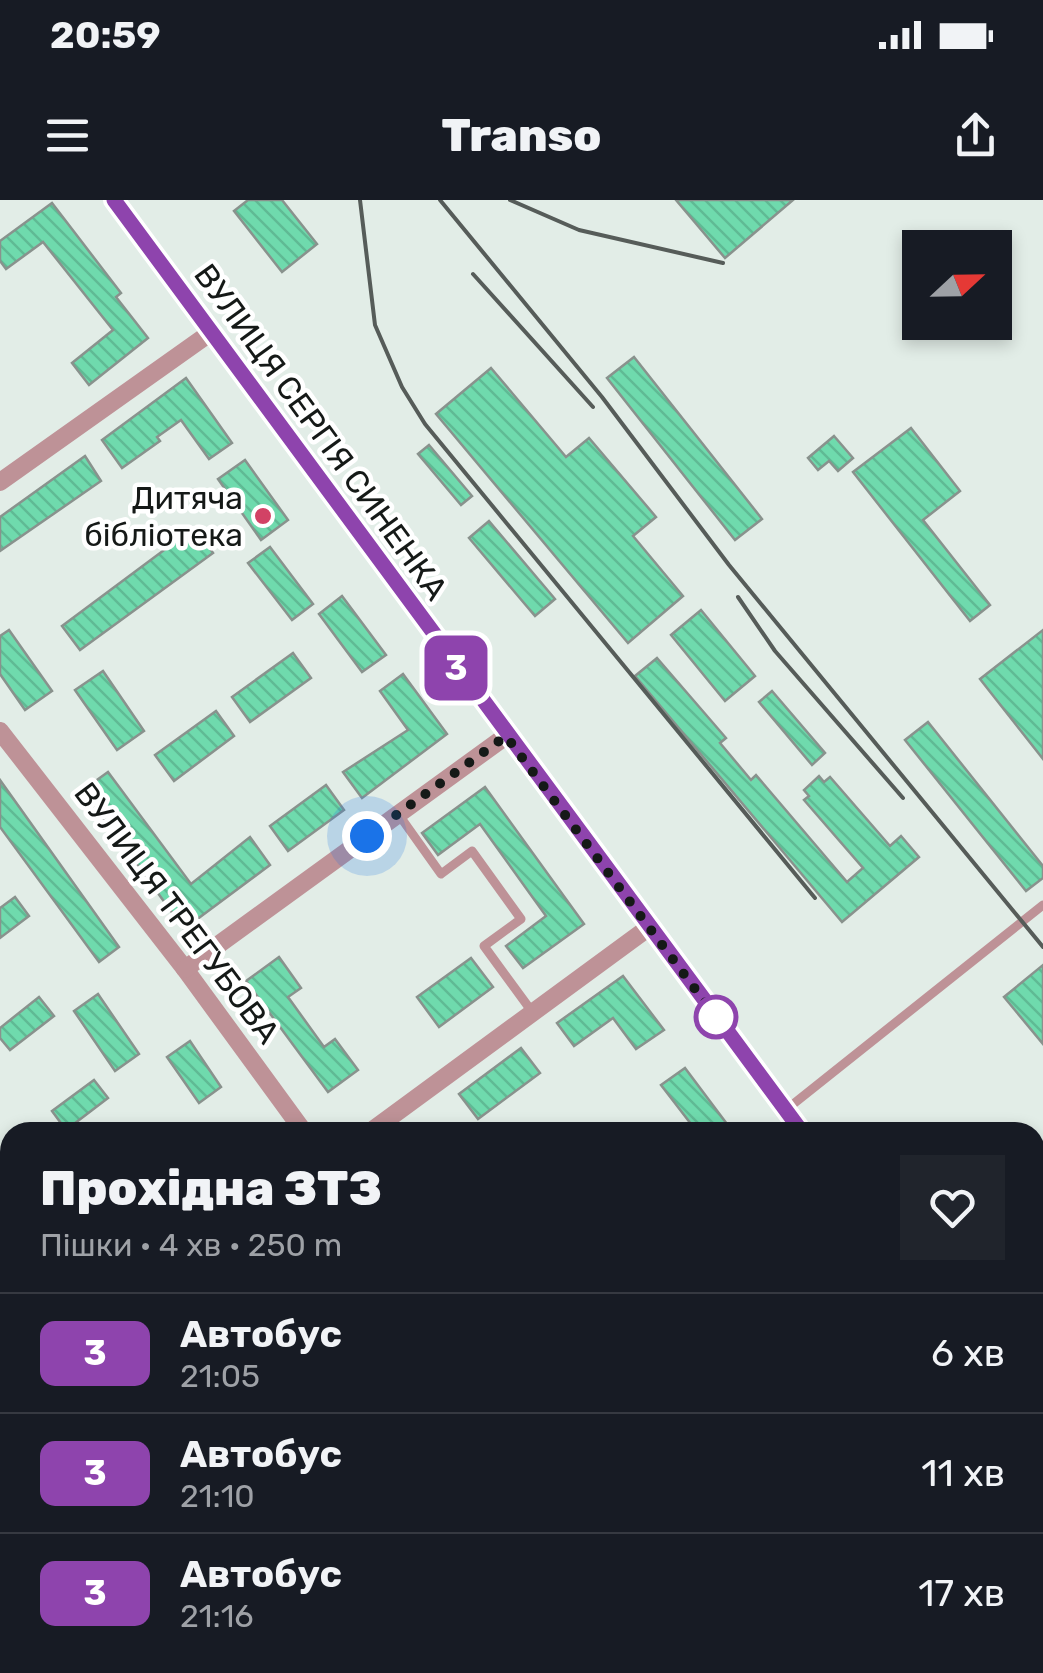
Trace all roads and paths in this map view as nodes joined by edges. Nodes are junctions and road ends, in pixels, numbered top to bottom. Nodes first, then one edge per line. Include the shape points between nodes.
1 (114, 200) edge
2 (210, 332) junction
3 (0, 482) edge
4 (0, 731) edge
5 (506, 736) junction
6 (397, 813) junction
7 (1043, 905) edge
8 (648, 928) junction
9 (185, 970) junction
10 (532, 1013) junction
11 (786, 1110) junction
12 (297, 1122) edge
13 (384, 1122) edge
14 (795, 1122) edge

1 - 2 street, ВУЛИЦЯ СЕРГІЯ СИНЕНКА
2 - 3 street
2 - 5 street, ВУЛИЦЯ СЕРГІЯ СИНЕНКА
4 - 9 street, ВУЛИЦЯ ТРЕГУБОВА
5 - 6 street
5 - 8 street, ВУЛИЦЯ СЕРГІЯ СИНЕНКА
6 - 9 street
6 - 10 lane via 442,874 472,852 521,919 484,946
7 - 11 lane
8 - 10 street
8 - 11 street, ВУЛИЦЯ СЕРГІЯ СИНЕНКА
9 - 12 street, ВУЛИЦЯ ТРЕГУБОВА
10 - 13 street
11 - 14 street, ВУЛИЦЯ СЕРГІЯ СИНЕНКА

